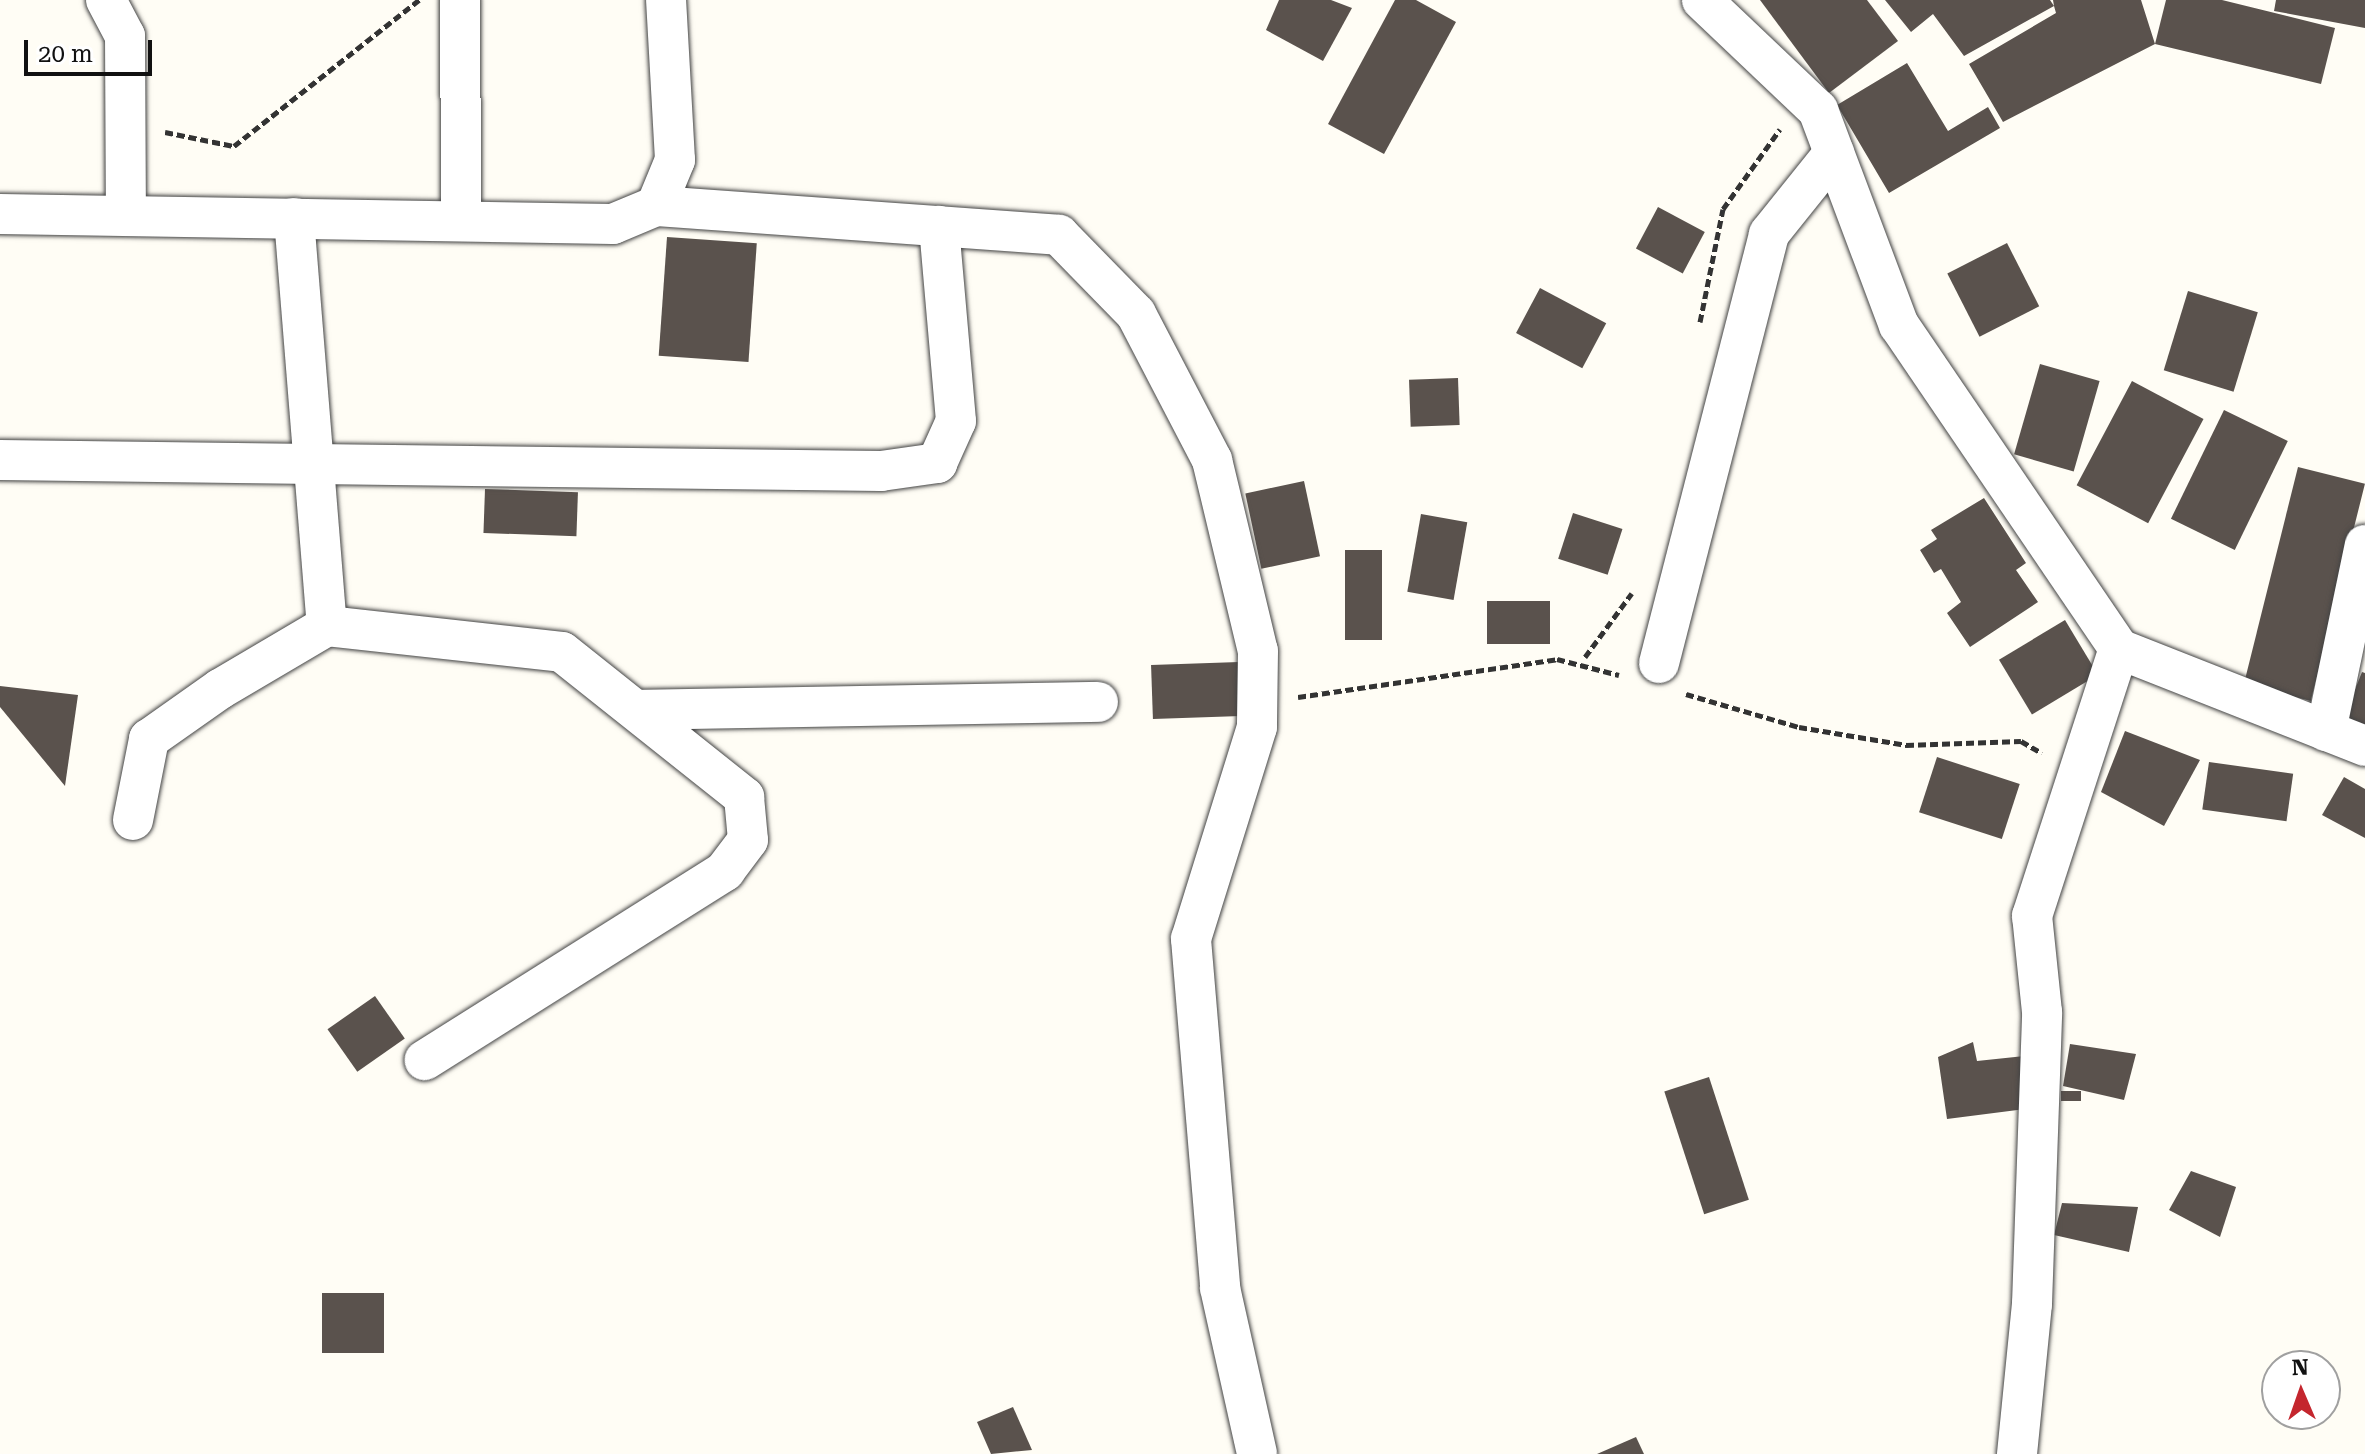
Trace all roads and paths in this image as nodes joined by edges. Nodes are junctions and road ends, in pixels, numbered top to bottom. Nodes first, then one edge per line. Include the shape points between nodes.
1 (106, 0) edge
2 (420, 0) edge
3 (460, 0) edge
4 (666, 0) edge
5 (1702, 0) edge
6 (125, 124) junction
7 (1834, 153) junction
8 (656, 206) junction
9 (0, 214) edge
10 (126, 216) junction
11 (294, 218) junction
12 (461, 220) junction
13 (939, 226) junction
14 (0, 460) edge
15 (316, 465) junction
16 (2365, 545) edge
17 (327, 626) junction
18 (2119, 649) junction
19 (1659, 663) dead end
20 (1098, 702) dead end
21 (637, 710) junction
22 (2326, 731) junction
23 (2365, 746) edge
24 (133, 820) dead end
25 (425, 1060) dead end
26 (1257, 1454) edge
27 (2017, 1454) edge

1 - 6 street via 125,36
2 - 6 path via 234,146
3 - 12 street
4 - 8 street via 675,160
5 - 7 street via 1818,110
6 - 10 street
7 - 18 street via 1899,325
7 - 19 street via 1769,234
8 - 12 street via 613,224
8 - 13 street
9 - 10 street
10 - 11 street
11 - 12 street
11 - 15 street
13 - 15 street via 956,421 937,463 881,471
13 - 26 street via 1059,235 1136,314 1212,460 1258,651 1257,727 1191,939 1220,1288
14 - 15 street
15 - 17 street
16 - 22 street
17 - 21 street via 562,652
17 - 24 street via 220,689 149,739
18 - 22 street
18 - 27 street via 2032,916 2042,1028 2032,1304
20 - 21 street
21 - 25 street via 744,797 748,840 725,871
22 - 23 street

